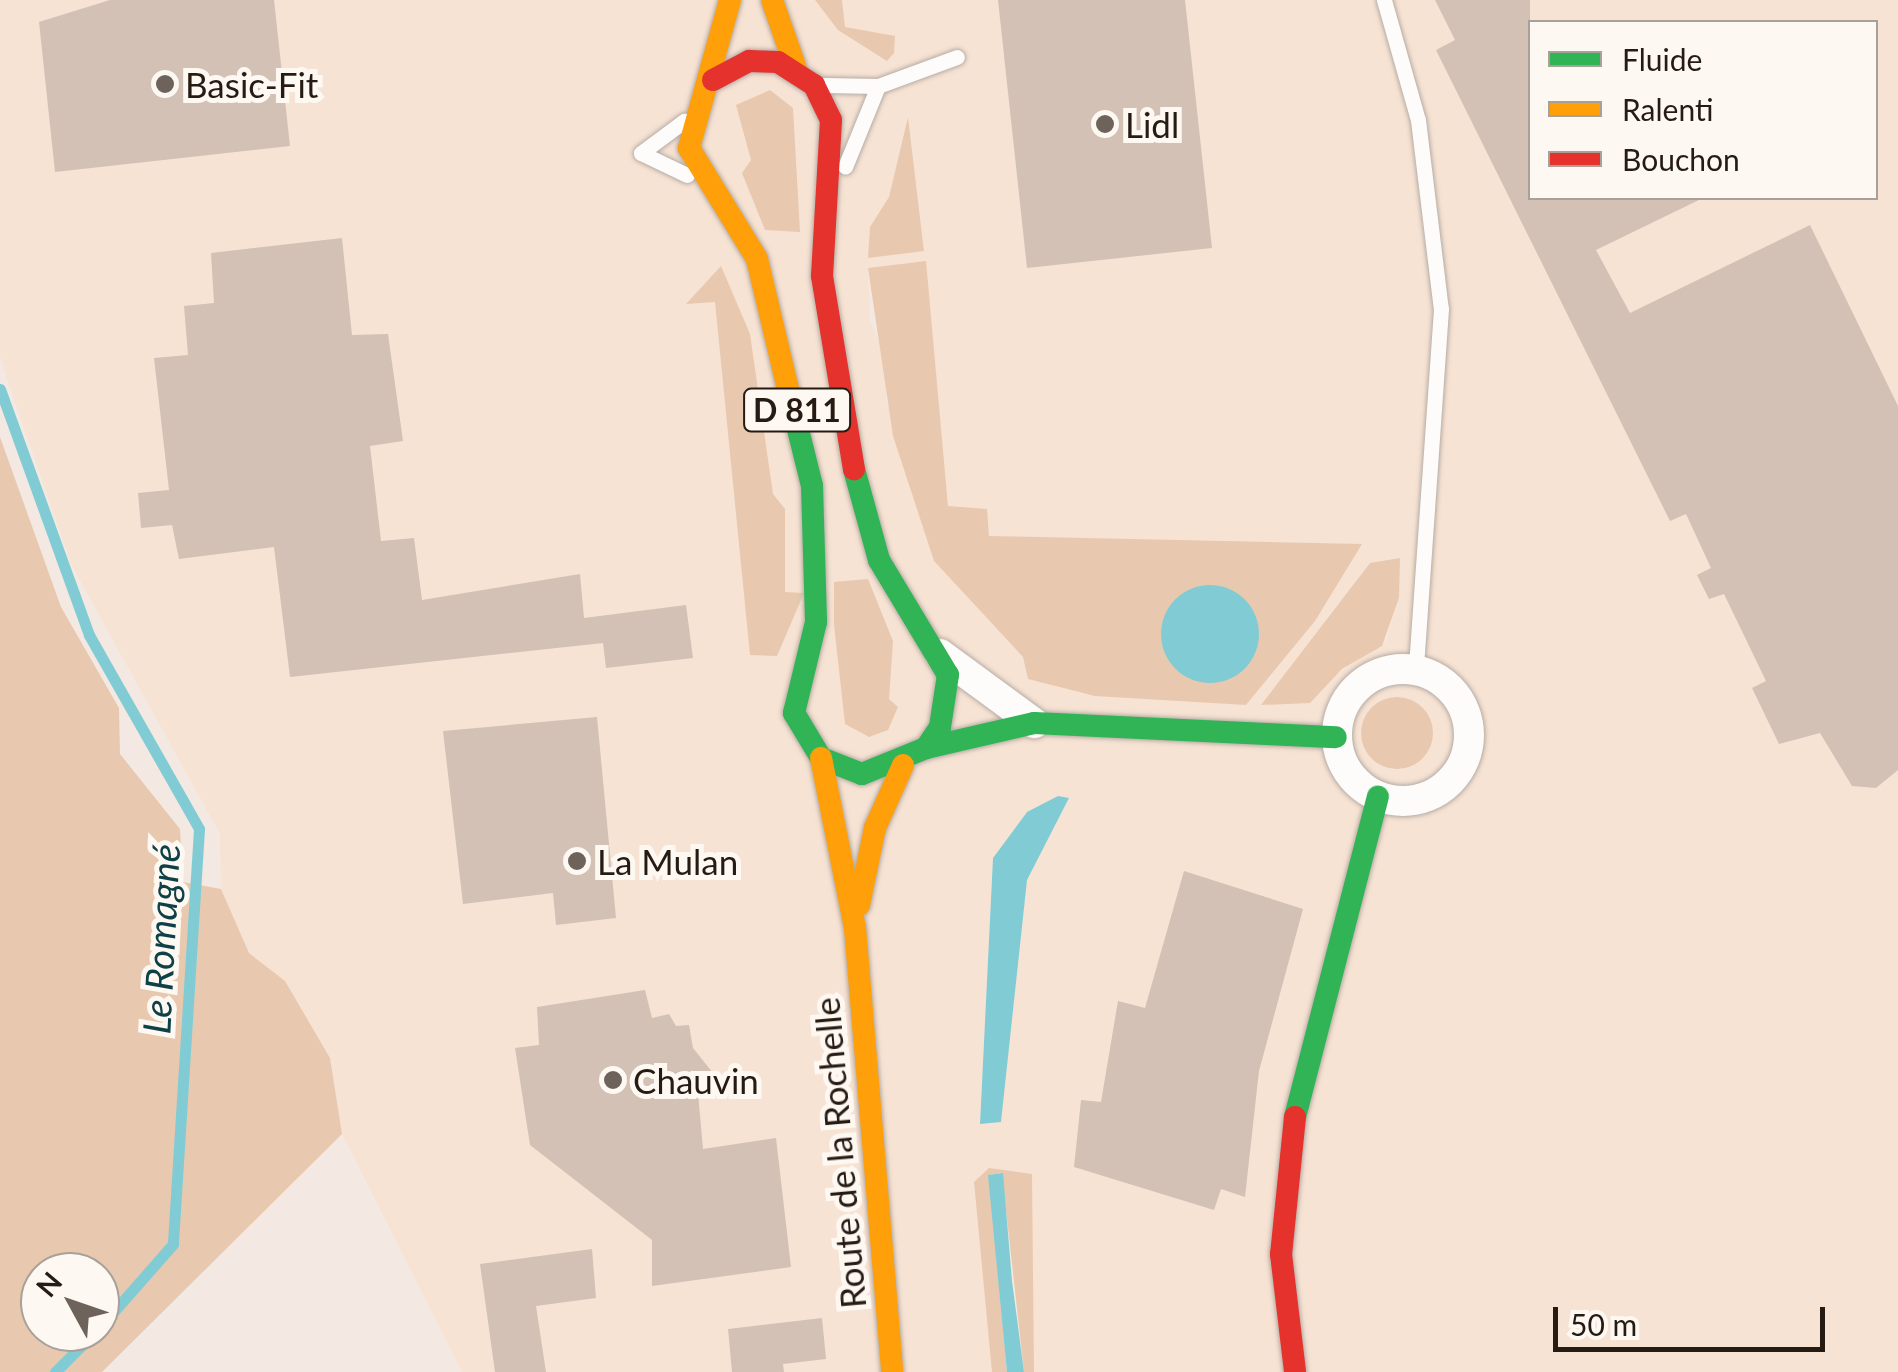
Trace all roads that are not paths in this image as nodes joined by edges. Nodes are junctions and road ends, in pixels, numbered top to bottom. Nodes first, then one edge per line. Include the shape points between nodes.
1 (730, 0) edge
2 (772, 0) edge
3 (1384, 0) edge
4 (957, 57) dead end
5 (805, 77) junction
6 (713, 80) junction
7 (878, 86) junction
8 (692, 116) junction
9 (710, 188) junction
10 (822, 216) junction
11 (940, 654) junction
12 (1416, 670) junction
13 (1034, 722) junction
14 (1336, 736) junction
15 (926, 748) junction
16 (821, 758) junction
17 (903, 765) junction
18 (1378, 797) junction
19 (855, 928) junction
20 (892, 1372) edge
21 (1295, 1372) edge

1 - 6 main road
2 - 5 main road, Route de la Rochelle / D 811
3 - 12 lane via 1418,120 1441,308
4 - 7 lane
5 - 6 main road via 748,61
5 - 7 lane
5 - 10 main road, Route de la Rochelle / D 811 via 830,120
6 - 8 main road
7 - 10 lane
8 - 9 main road, Route de la Rochelle / D 811 via 689,148
8 - 9 lane via 641,152
9 - 16 main road, Route de la Rochelle / D 811 via 766,283 812,486 816,622 794,712
10 - 11 main road, Route de la Rochelle / D 811 via 829,354 858,497 880,560
11 - 13 street
11 - 15 main road, Route de la Rochelle / D 811 via 949,700
12 - 14 street via 1360,684
12 - 18 street via 1456,694 1468,724 1465,758 1434,794
13 - 14 main road
13 - 15 main road
14 - 18 street via 1348,774
15 - 17 main road, Route de la Rochelle / D 811
16 - 17 main road, Route de la Rochelle / D 811 via 862,774
16 - 19 main road, Route de la Rochelle / D 811
17 - 19 main road, Route de la Rochelle / D 811 via 875,828
18 - 21 main road via 1297,1096 1281,1254
19 - 20 main road, Route de la Rochelle / D 811

